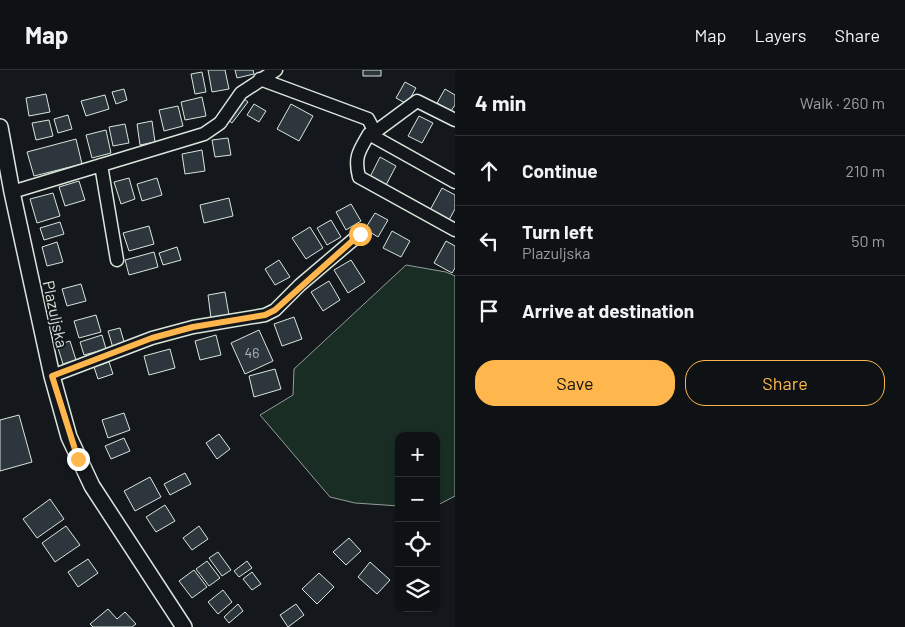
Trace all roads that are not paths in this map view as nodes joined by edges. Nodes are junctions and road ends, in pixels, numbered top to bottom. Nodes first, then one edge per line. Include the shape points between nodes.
1 (276, 70) edge
2 (260, 79) junction
3 (455, 120) edge
4 (0, 127) edge
5 (372, 133) junction
6 (101, 165) junction
7 (455, 182) edge
8 (12, 192) junction
9 (455, 230) edge
10 (360, 234) dead end
11 (117, 260) dead end
12 (52, 376) junction
13 (184, 627) edge

1 - 2 street
2 - 5 street via 368,119
2 - 6 street via 241,93 212,129
3 - 5 street via 417,101
4 - 8 main road, Plazuljska
5 - 7 street
5 - 9 street via 358,153 359,177
6 - 8 street
6 - 11 street
8 - 12 main road, Plazuljska
10 - 12 street via 275,310 265,315 193,327 152,338
12 - 13 main road, Plazuljska via 69,437 92,486

